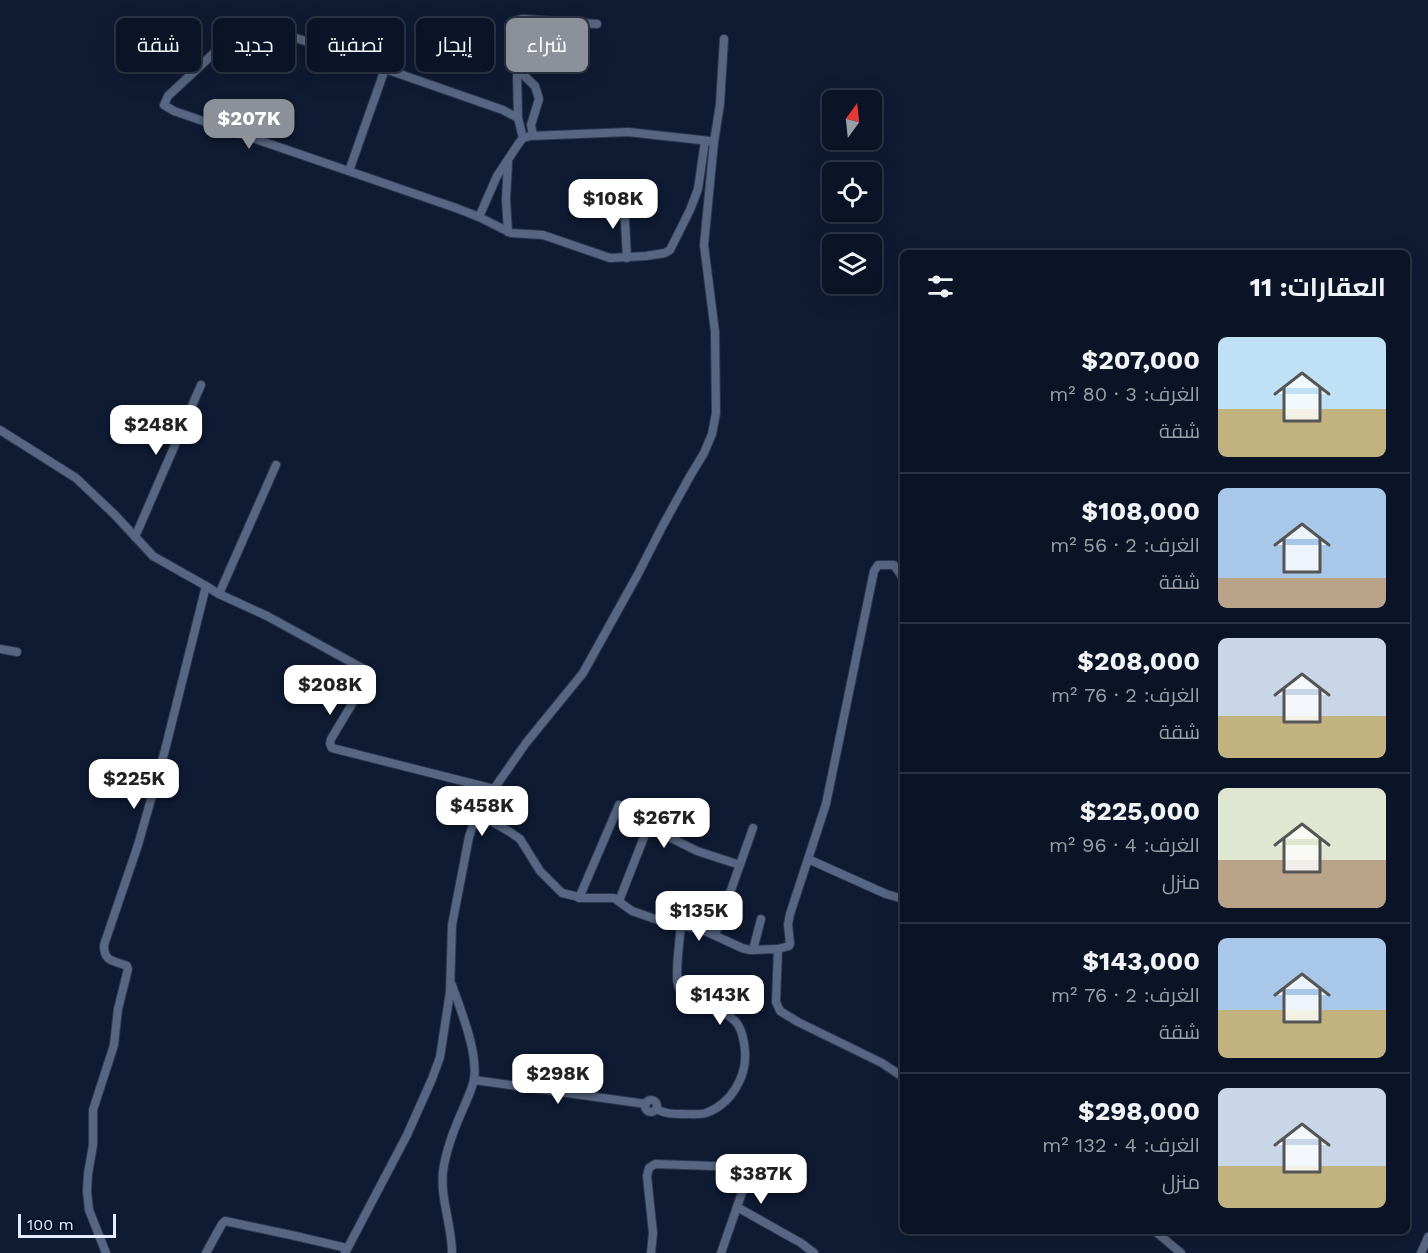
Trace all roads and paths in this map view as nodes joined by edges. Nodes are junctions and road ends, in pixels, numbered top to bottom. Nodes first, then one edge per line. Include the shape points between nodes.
1 (588, 23) edge
2 (597, 24) dead end
3 (724, 39) dead end
4 (307, 42) edge
5 (384, 72) edge
6 (394, 72) edge
7 (517, 72) edge
8 (520, 72) edge
9 (518, 118) junction
10 (533, 135) junction
11 (524, 138) junction
12 (705, 141) junction
13 (714, 142) junction
14 (509, 158) junction
15 (349, 171) junction
16 (624, 202) dead end
17 (479, 217) junction
18 (508, 232) junction
19 (627, 258) junction
20 (201, 385) dead end
21 (0, 430) edge
22 (276, 465) dead end
23 (135, 537) junction
24 (900, 574) edge
25 (206, 586) junction
26 (219, 594) junction
27 (0, 649) edge
28 (17, 652) dead end
29 (494, 789) junction
30 (620, 806) dead end
31 (477, 813) junction
32 (753, 828) dead end
33 (808, 859) junction
34 (740, 865) junction
35 (579, 898) junction
36 (900, 898) edge
37 (619, 901) junction
38 (760, 919) dead end
39 (681, 925) junction
40 (715, 935) junction
41 (778, 949) junction
42 (753, 950) junction
43 (450, 979) junction
44 (900, 1075) edge
45 (474, 1080) junction
46 (737, 1207) junction
47 (1158, 1234) edge
48 (1428, 1237) edge
49 (346, 1251) edge
50 (106, 1253) edge
51 (206, 1253) edge
52 (452, 1253) edge
53 (651, 1253) edge
54 (721, 1253) edge
55 (814, 1253) edge
56 (1182, 1253) edge
57 (1421, 1253) edge

1 - 2 street
3 - 13 street
4 - 15 street via 243,21 168,96 164,105
5 - 15 street
6 - 9 street
7 - 9 street
8 - 10 street via 536,86 539,99 531,126
9 - 11 street
10 - 11 street
10 - 12 street via 628,132
11 - 14 street
12 - 13 street
12 - 19 street via 698,189 672,247 665,253
13 - 29 street via 704,245 715,332 716,413 712,434 583,673
14 - 17 street
14 - 18 street
15 - 17 street
16 - 19 street
17 - 18 street
18 - 19 street via 543,235 606,257
20 - 23 street
21 - 23 street via 76,478
22 - 26 street
23 - 25 street via 153,556
24 - 33 street via 894,565 878,565 874,571 829,791
25 - 26 street
25 - 50 street via 165,750 104,945 106,957 128,969 114,1046 93,1110 88,1174 89,1210
26 - 29 street via 362,668 366,674 364,684 331,739 332,748
27 - 28 street
29 - 31 street
30 - 35 street
31 - 35 street via 520,839 556,888
31 - 43 street via 452,925
32 - 34 street
33 - 36 street
33 - 41 street via 790,914 790,944
34 - 37 street via 648,829
34 - 40 street
35 - 37 street via 610,897
37 - 39 street via 632,911
38 - 42 street
39 - 40 street
39 - 45 street via 677,977 680,990 735,1021 743,1037 742,1076 725,1101 704,1113 666,1113 656,1109 648,1112 646,1104
40 - 42 street via 734,946
41 - 42 street
41 - 44 street via 776,1002 780,1011
43 - 45 street via 475,1064
43 - 49 street via 440,1058 432,1079
45 - 52 street via 443,1170
46 - 53 street via 746,1168 650,1166 647,1176 653,1233
46 - 54 street
46 - 55 street
47 - 56 street
48 - 57 street
49 - 51 street via 225,1221

